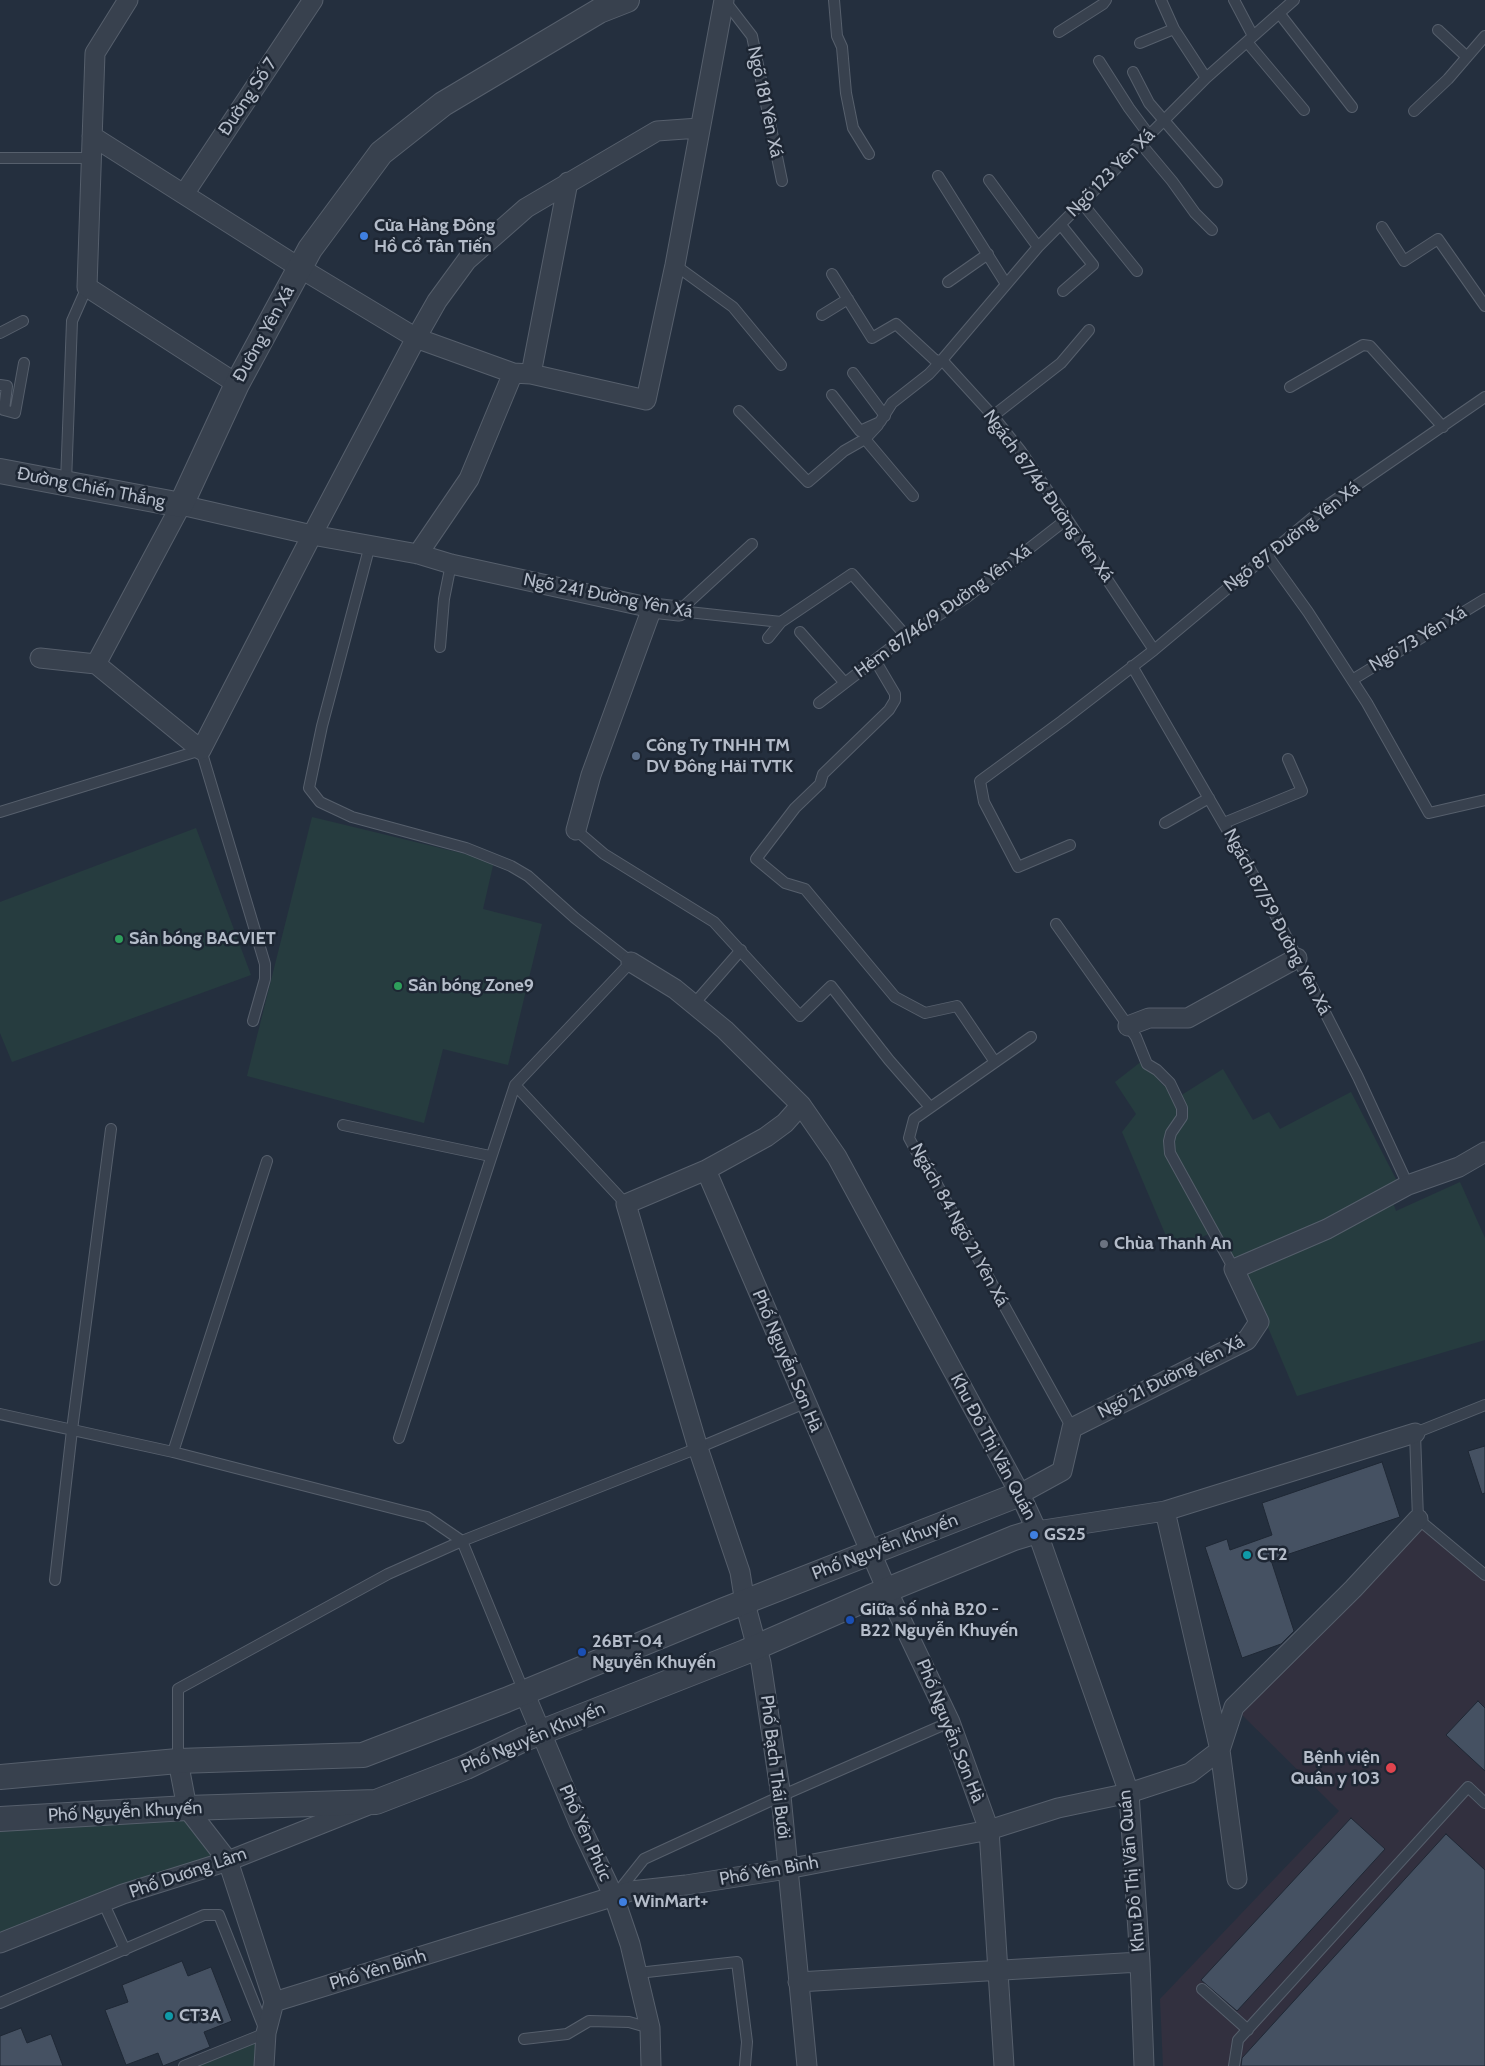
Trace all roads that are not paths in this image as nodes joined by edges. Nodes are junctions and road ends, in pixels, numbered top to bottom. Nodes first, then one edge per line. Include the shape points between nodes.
1 (128, 0) edge
2 (313, 0) edge
3 (627, 0) edge
4 (834, 0) edge
5 (1106, 0) edge
6 (1161, 0) edge
7 (1234, 0) edge
8 (1294, 0) edge
9 (725, 1) edge
10 (1279, 14) junction
11 (1174, 29) junction
12 (1438, 30) dead end
13 (1059, 32) dead end
14 (1485, 36) edge
15 (1250, 39) junction
16 (1140, 43) dead end
17 (1467, 57) junction
18 (1099, 61) dead end
19 (1134, 72) dead end
20 (1206, 78) junction
21 (1352, 107) dead end
22 (1304, 110) dead end
23 (1414, 110) dead end
24 (1164, 120) junction
25 (699, 128) junction
26 (1150, 135) junction
27 (92, 136) junction
28 (1141, 144) junction
29 (869, 154) dead end
30 (0, 158) edge
31 (92, 158) junction
32 (938, 176) dead end
33 (989, 180) dead end
34 (568, 182) junction
35 (782, 182) dead end
36 (1217, 182) dead end
37 (184, 194) junction
38 (1082, 203) junction
39 (1061, 225) junction
40 (1382, 227) dead end
41 (1212, 230) dead end
42 (1038, 247) junction
43 (988, 254) junction
44 (676, 265) junction
45 (300, 268) junction
46 (1137, 271) dead end
47 (832, 274) dead end
48 (948, 282) dead end
49 (1006, 284) junction
50 (87, 287) junction
51 (1063, 291) dead end
52 (848, 299) junction
53 (1485, 306) edge
54 (822, 315) dead end
55 (23, 321) dead end
56 (1089, 330) dead end
57 (0, 332) edge
58 (416, 338) junction
59 (942, 360) junction
60 (24, 363) dead end
61 (781, 365) dead end
62 (522, 373) junction
63 (853, 373) dead end
64 (237, 384) junction
65 (0, 385) edge
66 (1290, 387) dead end
67 (832, 395) dead end
68 (1485, 398) edge
69 (739, 411) dead end
70 (993, 416) junction
71 (883, 419) junction
72 (1443, 427) junction
73 (865, 440) junction
74 (0, 470) edge
75 (66, 482) junction
76 (914, 496) dead end
77 (181, 505) junction
78 (1068, 519) junction
79 (312, 535) junction
80 (752, 544) dead end
81 (370, 545) junction
82 (418, 554) junction
83 (1267, 555) junction
84 (451, 564) junction
85 (1485, 599) edge
86 (652, 608) junction
87 (679, 611) junction
88 (781, 622) junction
89 (800, 632) dead end
90 (906, 636) junction
91 (768, 638) dead end
92 (440, 647) dead end
93 (1154, 650) junction
94 (40, 658) dead end
95 (875, 660) junction
96 (96, 664) junction
97 (1132, 666) junction
98 (1352, 680) junction
99 (845, 683) junction
100 (819, 703) dead end
101 (201, 750) junction
102 (1288, 759) dead end
103 (1209, 798) junction
104 (1485, 800) edge
105 (0, 812) edge
106 (1165, 823) dead end
107 (1224, 823) junction
108 (576, 830) joint
109 (1070, 844) dead end
110 (1056, 924) dead end
111 (741, 950) junction
112 (1297, 958) junction
113 (631, 962) junction
114 (693, 1005) junction
115 (253, 1021) dead end
116 (1128, 1026) junction
117 (1031, 1037) dead end
118 (994, 1062) junction
119 (515, 1085) junction
120 (801, 1105) junction
121 (930, 1108) junction
122 (343, 1126) dead end
123 (111, 1129) dead end
124 (1485, 1152) edge
125 (490, 1156) junction
126 (267, 1161) dead end
127 (706, 1170) junction
128 (1408, 1185) junction
129 (626, 1204) junction
130 (1234, 1269) junction
131 (805, 1403) junction
132 (1485, 1405) edge
133 (0, 1414) edge
134 (1072, 1428) junction
135 (72, 1430) junction
136 (1415, 1433) junction
137 (399, 1438) dead end
138 (698, 1448) junction
139 (173, 1452) junction
140 (1020, 1494) junction
141 (1165, 1511) junction
142 (1418, 1519) junction
143 (1037, 1531) junction
144 (462, 1541) junction
145 (870, 1552) junction
146 (1485, 1575) edge
147 (55, 1580) dead end
148 (887, 1590) junction
149 (746, 1603) junction
150 (757, 1647) junction
151 (524, 1692) junction
152 (950, 1722) junction
153 (542, 1733) junction
154 (1220, 1750) junction
155 (178, 1761) junction
156 (0, 1777) edge
157 (1129, 1794) junction
158 (780, 1796) junction
159 (376, 1802) junction
160 (1485, 1803) edge
161 (187, 1808) junction
162 (0, 1820) edge
163 (989, 1830) junction
164 (228, 1860) junction
165 (787, 1869) junction
166 (1237, 1879) dead end
167 (614, 1897) junction
168 (103, 1902) junction
169 (0, 1943) edge
170 (125, 1950) junction
171 (1140, 1962) junction
172 (996, 1971) junction
173 (638, 1972) junction
174 (798, 1982) junction
175 (1202, 1989) dead end
176 (274, 2002) junction
177 (0, 2003) edge
178 (650, 2028) junction
179 (1248, 2030) junction
180 (266, 2033) junction
181 (524, 2038) dead end
182 (184, 2066) edge
183 (264, 2066) edge
184 (651, 2066) edge
185 (745, 2066) edge
186 (807, 2066) edge
187 (1004, 2066) edge
188 (1144, 2066) edge
189 (1234, 2066) edge

1 - 27 street via 95,53
2 - 37 street, Đường Số 7
3 - 45 street, Đường Yên Xá via 599,11 444,104 381,153 310,249
4 - 29 lane via 853,128
5 - 13 lane
6 - 11 lane
7 - 15 lane
8 - 10 lane, Ngõ 123 Yên Xá
9 - 25 street
9 - 35 lane, Ngõ 181 Yên Xá via 752,36
10 - 15 lane, Ngõ 123 Yên Xá
10 - 21 lane
11 - 16 lane
11 - 20 lane
12 - 17 lane
14 - 17 lane
15 - 20 lane, Ngõ 123 Yên Xá
15 - 22 lane
17 - 23 lane via 1448,80
18 - 26 lane
19 - 24 lane via 1149,103
20 - 24 lane, Ngõ 123 Yên Xá
24 - 26 lane, Ngõ 123 Yên Xá
24 - 36 lane
25 - 34 street via 657,131
25 - 44 street
26 - 28 lane, Ngõ 123 Yên Xá
27 - 31 street
27 - 37 street
28 - 38 lane, Ngõ 123 Yên Xá
28 - 41 lane
30 - 31 lane
31 - 50 street
32 - 43 lane
33 - 42 lane
34 - 58 street via 526,208 467,260 437,301
34 - 62 street
37 - 45 street
38 - 39 lane, Ngõ 123 Yên Xá
38 - 46 lane
39 - 42 lane, Ngõ 123 Yên Xá
39 - 51 lane via 1093,265
40 - 53 lane via 1404,261 1438,239
42 - 49 lane, Ngõ 123 Yên Xá
43 - 48 lane
43 - 49 lane
44 - 61 lane via 733,307
44 - 62 street via 646,400
45 - 58 street
45 - 64 street, Đường Yên Xá
47 - 52 lane, Ngách 87/46 Đường Yên Xá
49 - 59 lane, Ngõ 123 Yên Xá
50 - 64 street
50 - 75 lane via 72,321
52 - 54 lane
52 - 59 lane, Ngách 87/46 Đường Yên Xá via 872,338 896,324 936,361
55 - 57 lane
56 - 70 lane via 1061,363
58 - 62 street
58 - 79 street
59 - 70 lane, Ngách 87/46 Đường Yên Xá
59 - 71 lane, Ngõ 123 Yên Xá via 892,403
60 - 65 lane via 15,413 4,410 7,386
62 - 82 street via 469,479
63 - 71 lane
64 - 77 street, Đường Yên Xá
66 - 72 lane via 1363,345 1370,346
67 - 71 lane via 860,431
68 - 72 lane, Ngõ 87 Đường Yên Xá
69 - 73 lane via 808,482 844,451
70 - 78 lane, Ngách 87/46 Đường Yên Xá
71 - 73 lane
72 - 83 lane, Ngõ 87 Đường Yên Xá via 1325,507
73 - 76 lane
74 - 75 street, Đường Chiến Thắng
75 - 77 street, Đường Chiến Thắng
77 - 79 street, Ngõ 241 Đường Yên Xá
77 - 96 street, Đường Yên Xá
78 - 90 lane, Hẻm 87/46/9 Đường Yên Xá via 967,597
78 - 93 lane, Ngách 87/46 Đường Yên Xá
79 - 81 street, Ngõ 241 Đường Yên Xá
79 - 101 street
80 - 87 lane
81 - 82 street, Ngõ 241 Đường Yên Xá
81 - 113 lane via 309,788 320,802 352,817 466,848 511,866 528,876
82 - 84 street, Ngõ 241 Đường Yên Xá
83 - 93 lane, Ngõ 87 Đường Yên Xá
83 - 98 lane
84 - 86 street, Ngõ 241 Đường Yên Xá
84 - 92 lane
85 - 98 lane, Ngõ 73 Yên Xá
86 - 87 street, Ngõ 241 Đường Yên Xá
86 - 108 street via 591,775
87 - 88 lane, Ngõ 241 Đường Yên Xá
88 - 90 lane via 852,574
88 - 91 lane
89 - 99 lane
90 - 95 lane, Hẻm 87/46/9 Đường Yên Xá
93 - 97 lane, Ngõ 87 Đường Yên Xá
94 - 96 street
95 - 99 lane, Hẻm 87/46/9 Đường Yên Xá
95 - 118 lane via 896,694 895,700 823,774 820,784 795,808 756,859 785,883 806,889 894,997 925,1013 957,1006
96 - 101 street
97 - 103 lane, Ngách 87/59 Đường Yên Xá
97 - 109 lane, Ngõ 87 Đường Yên Xá via 980,781 984,802 1018,868
98 - 104 lane via 1429,813
99 - 100 lane, Hẻm 87/46/9 Đường Yên Xá
101 - 105 lane
101 - 115 lane via 265,964 265,980
102 - 107 lane via 1302,791
103 - 106 lane
103 - 107 lane, Ngách 87/59 Đường Yên Xá
107 - 112 lane, Ngách 87/59 Đường Yên Xá
108 - 111 lane via 604,854 714,922
110 - 116 lane
111 - 114 lane
111 - 121 lane via 800,1016 831,986
112 - 116 street via 1188,1018 1149,1018
112 - 128 lane, Ngách 87/59 Đường Yên Xá via 1358,1077
113 - 114 street, Khu Đô Thị Văn Quán
113 - 119 lane
114 - 120 street, Khu Đô Thị Văn Quán via 724,1030
116 - 130 lane via 1136,1036 1147,1064 1170,1083 1182,1108 1182,1117 1171,1133 1170,1153
117 - 118 lane, Ngách 84 Ngõ 21 Yên Xá
118 - 121 lane, Ngách 84 Ngõ 21 Yên Xá
119 - 125 lane
119 - 129 lane
120 - 127 street via 766,1137
120 - 140 street, Khu Đô Thị Văn Quán via 837,1157
121 - 134 lane, Ngách 84 Ngõ 21 Yên Xá via 914,1119 910,1138
122 - 125 lane
123 - 135 lane
124 - 128 street via 1459,1167
125 - 137 lane
126 - 139 lane
127 - 129 street
127 - 131 street, Phố Nguyễn Sơn Hà
128 - 130 street via 1327,1229
129 - 138 street, Phố Bạch Thái Bưởi
130 - 134 street, Ngõ 21 Đường Yên Xá via 1259,1322 1247,1340
131 - 138 lane
131 - 145 street, Phố Nguyễn Sơn Hà
132 - 136 lane
133 - 135 lane
134 - 140 street via 1062,1471
135 - 139 lane
135 - 147 lane
136 - 141 street
136 - 142 lane
138 - 144 lane
138 - 149 street, Phố Bạch Thái Bưởi via 740,1572
139 - 144 lane via 427,1517
140 - 143 street, Khu Đô Thị Văn Quán
140 - 145 street, Phố Nguyễn Khuyến
141 - 143 street
141 - 154 street
142 - 146 lane
142 - 154 street via 1353,1589 1234,1707
143 - 148 street, Phố Nguyễn Khuyến
143 - 157 street, Khu Đô Thị Văn Quán
144 - 151 lane
144 - 155 lane via 388,1574 178,1688
145 - 148 street, Phố Nguyễn Sơn Hà
145 - 149 street, Phố Nguyễn Khuyến
148 - 150 street, Phố Nguyễn Khuyến
148 - 152 street, Phố Nguyễn Sơn Hà
149 - 150 street, Phố Bạch Thái Bưởi
149 - 151 street, Phố Nguyễn Khuyến
150 - 153 street, Phố Nguyễn Khuyến
150 - 158 street, Phố Bạch Thái Bưởi
151 - 153 street, Phố Yên Phúc
151 - 155 street, Phố Nguyễn Khuyến via 363,1755
152 - 158 lane
152 - 163 street, Phố Nguyễn Sơn Hà
153 - 159 street, Phố Nguyễn Khuyến
153 - 167 street, Phố Yên Phúc
154 - 157 street, Phố Yên Bình via 1190,1773
154 - 166 street
155 - 156 street, Phố Nguyễn Khuyến
155 - 161 street
157 - 163 street, Phố Yên Bình via 1058,1808
157 - 171 street, Khu Đô Thị Văn Quán
158 - 165 street, Phố Bạch Thái Bưởi
158 - 167 lane via 644,1859
159 - 161 street, Phố Nguyễn Khuyến
159 - 164 street, Phố Dương Lâm
160 - 179 lane via 1468,1787
161 - 162 street, Phố Nguyễn Khuyến
161 - 164 street
163 - 165 street, Phố Yên Bình
163 - 172 street, Phố Nguyễn Sơn Hà
164 - 168 street, Phố Dương Lâm
164 - 176 street
165 - 167 street, Phố Yên Bình via 631,1891
165 - 174 street, Phố Bạch Thái Bưởi
167 - 173 street, Phố Yên Phúc
167 - 176 street, Phố Yên Bình
168 - 169 street, Phố Dương Lâm
168 - 170 lane
170 - 177 lane
170 - 180 lane via 204,1915 219,1915
171 - 172 street
171 - 188 street, Khu Đô Thị Văn Quán
172 - 174 street
172 - 187 street, Phố Nguyễn Sơn Hà
173 - 178 street, Phố Yên Phúc
173 - 185 lane via 737,1962 747,2042
174 - 186 street, Phố Bạch Thái Bưởi
175 - 179 lane
176 - 180 street
178 - 181 lane via 629,2022 588,2021 567,2034
178 - 184 street, Phố Yên Phúc
179 - 189 lane via 1238,2040
180 - 182 lane
180 - 183 street

